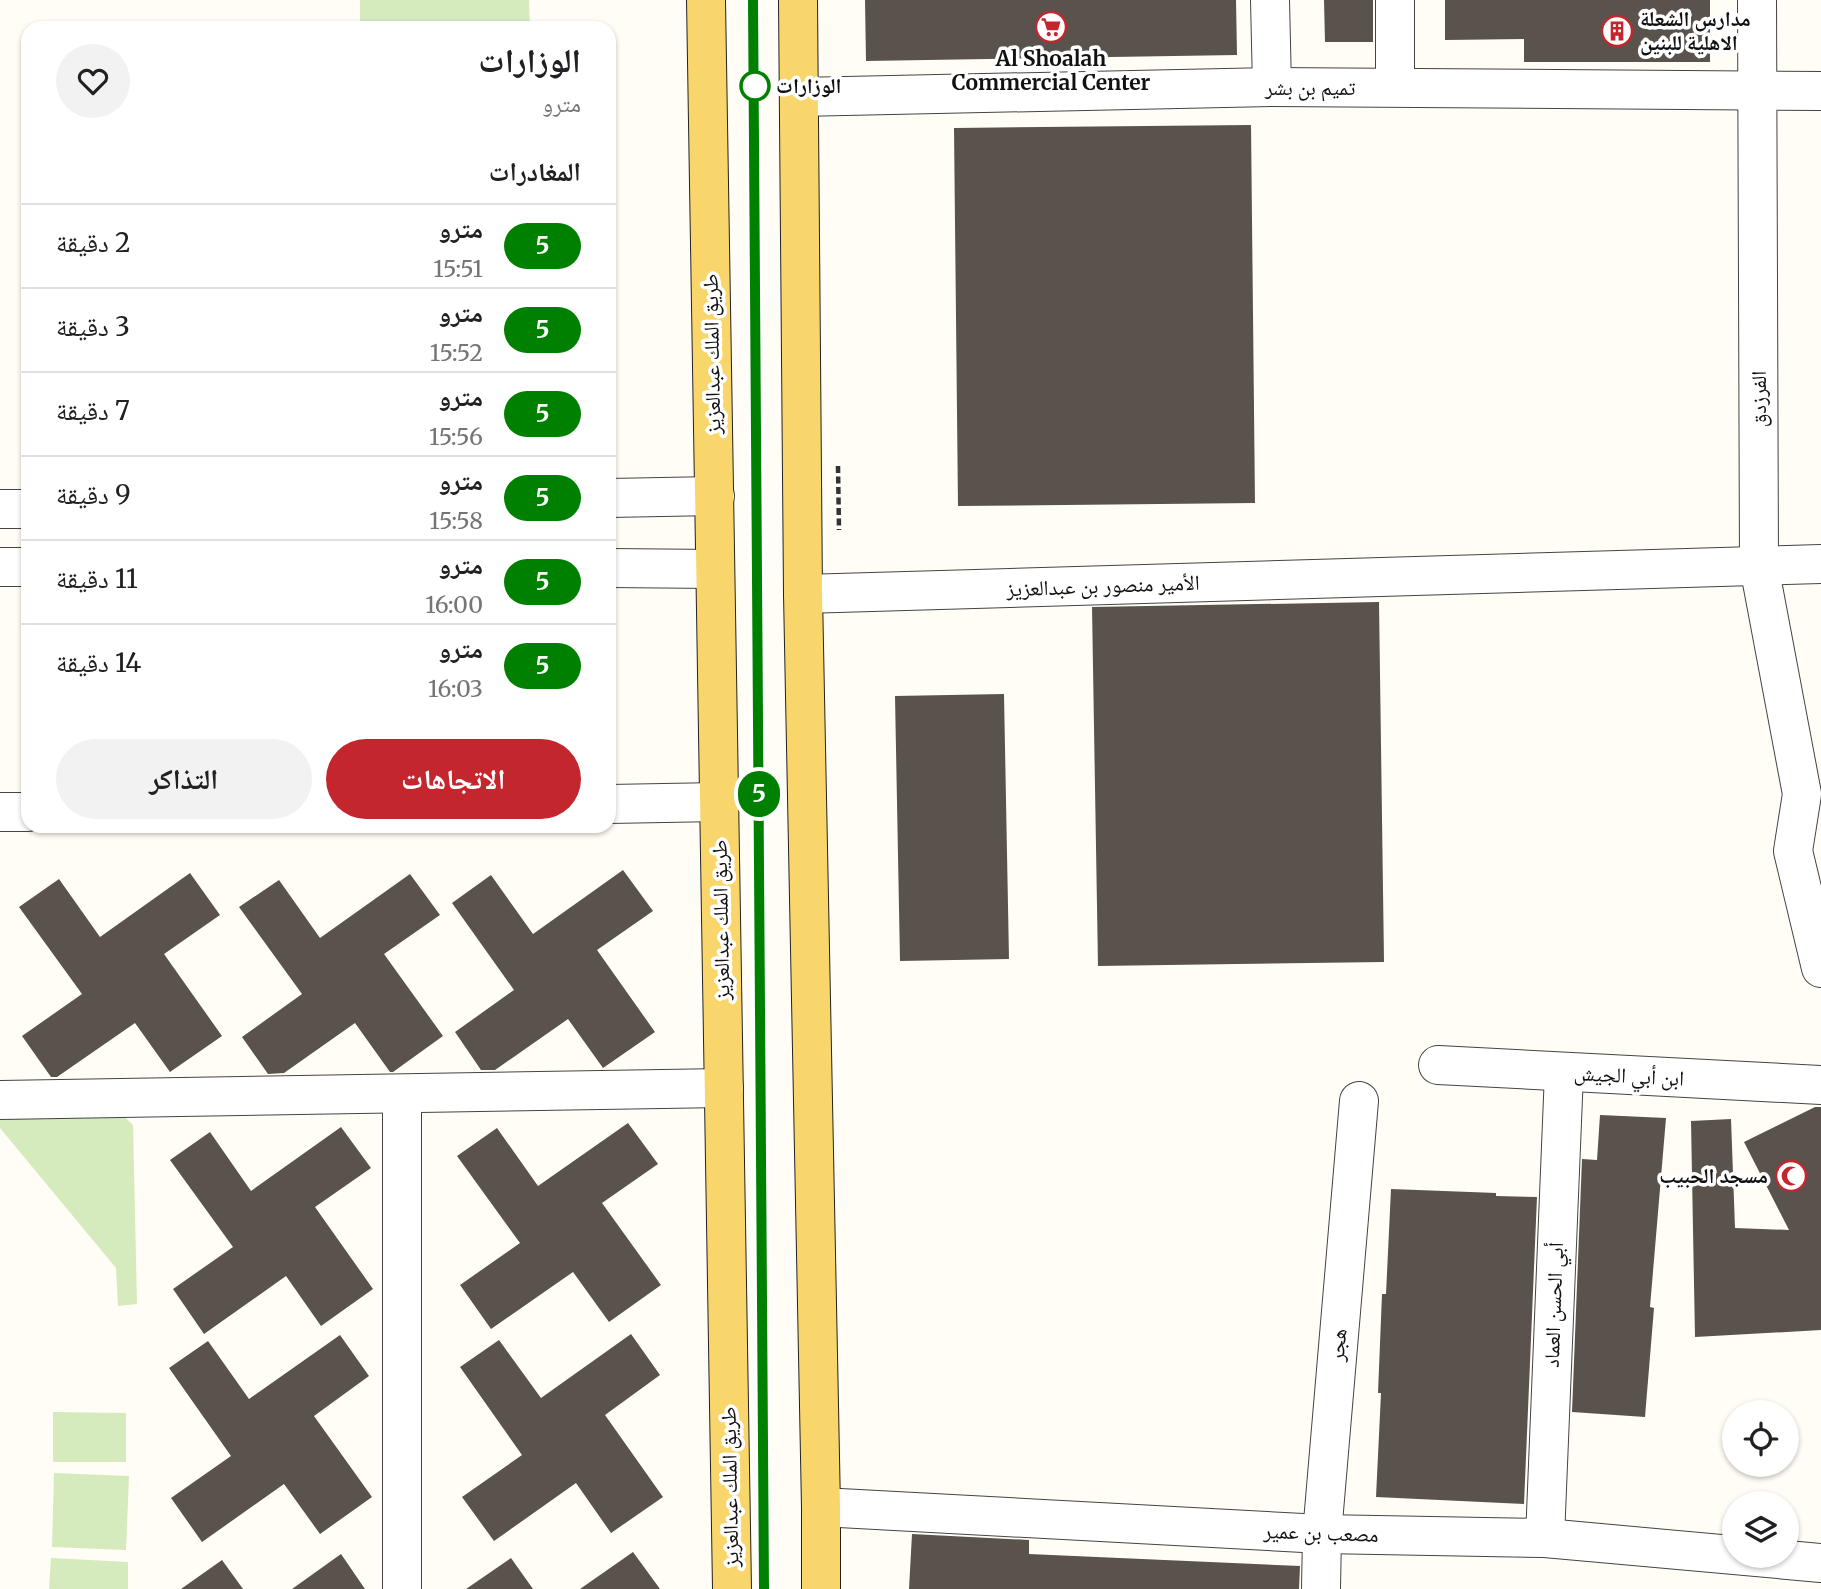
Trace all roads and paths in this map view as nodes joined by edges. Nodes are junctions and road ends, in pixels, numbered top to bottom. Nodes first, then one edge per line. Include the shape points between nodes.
1 (706, 0) edge
2 (798, 0) edge
3 (1270, 0) edge
4 (1395, 0) edge
5 (1758, 0) edge
6 (1272, 88) junction
7 (1395, 88) junction
8 (1821, 91) edge
9 (1759, 92) junction
10 (799, 97) junction
11 (715, 496) junction
12 (616, 498) edge
13 (0, 509) edge
14 (21, 509) edge
15 (1821, 564) edge
16 (1759, 566) junction
17 (0, 567) edge
18 (21, 567) edge
19 (616, 568) edge
20 (715, 569) junction
21 (803, 594) junction
22 (719, 802) junction
23 (616, 804) edge
24 (1812, 804) edge
25 (21, 812) edge
26 (0, 813) edge
27 (1821, 968) edge
28 (1438, 1065) dead end
29 (1564, 1073) junction
30 (1821, 1085) edge
31 (724, 1088) junction
32 (402, 1095) junction
33 (0, 1100) edge
34 (1359, 1101) dead end
35 (821, 1507) junction
36 (1322, 1534) junction
37 (1545, 1538) junction
38 (1809, 1571) edge
39 (402, 1589) edge
40 (732, 1589) edge
41 (821, 1589) edge
42 (1321, 1589) edge

1 - 11 main road, طريق الملك عبدالعزيز
2 - 10 main road
3 - 6 street
4 - 7 street
5 - 9 street, الفرزدق
6 - 7 street, تميم بن بشر
6 - 10 street, تميم بن بشر
7 - 9 street, تميم بن بشر
8 - 9 street, تميم بن بشر
9 - 16 street, الفرزدق
10 - 21 main road
11 - 12 street
11 - 20 main road, طريق الملك عبدالعزيز
13 - 14 street
15 - 16 street
16 - 21 street, الأمير منصور بن عبدالعزيز
16 - 24 street, الفرزدق
17 - 18 street
19 - 20 street
20 - 22 main road, طريق الملك عبدالعزيز
21 - 35 main road
22 - 23 street
22 - 31 main road, طريق الملك عبدالعزيز
24 - 27 street, الفرزدق via 1793,851
25 - 26 street
28 - 29 street, ابن أبي الجيش
29 - 30 street, ابن أبي الجيش
29 - 37 street, أبي الحسن العماد
31 - 32 street
31 - 40 main road, طريق الملك عبدالعزيز
32 - 33 street
32 - 39 street
34 - 36 street, هجر
35 - 36 street, مصعب بن عمير
35 - 41 main road
36 - 37 street, مصعب بن عمير
36 - 42 street, هجر
37 - 38 street, مصعب بن عمير

